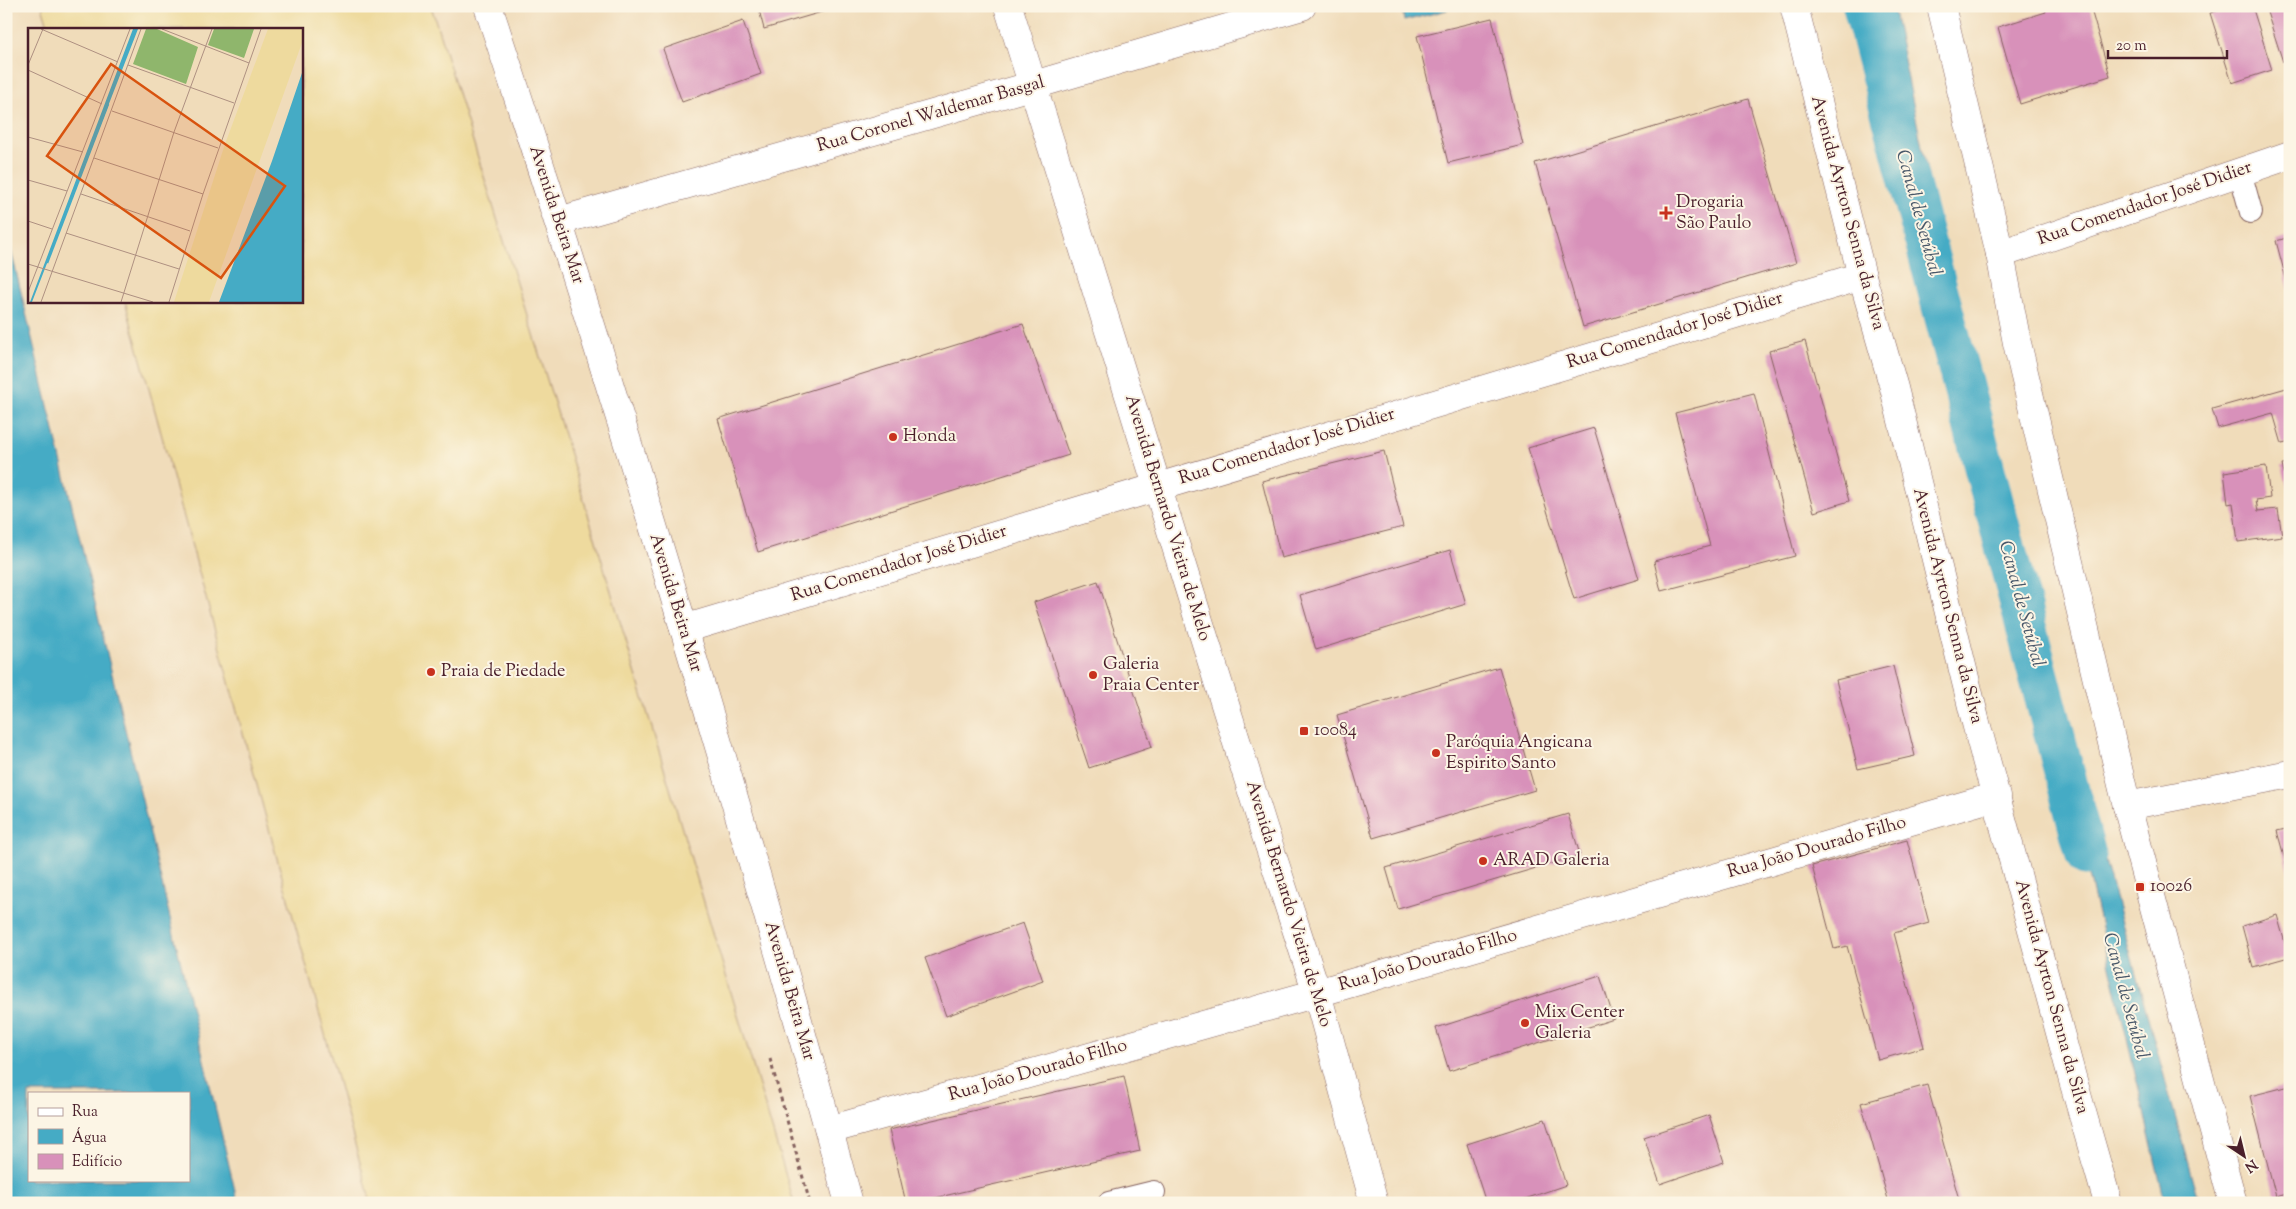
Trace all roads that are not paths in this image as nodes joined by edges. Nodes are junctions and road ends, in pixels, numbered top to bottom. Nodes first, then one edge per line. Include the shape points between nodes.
1 (488, 6) edge
2 (1008, 6) edge
3 (1302, 6) edge
4 (1794, 6) edge
5 (1942, 6) edge
6 (1034, 85) junction
7 (2290, 154) edge
8 (2240, 172) junction
9 (2252, 212) dead end
10 (559, 221) junction
11 (2000, 254) junction
12 (1862, 276) junction
13 (1157, 486) junction
14 (684, 630) junction
15 (2290, 774) edge
16 (1997, 796) junction
17 (2127, 806) junction
18 (1318, 993) junction
19 (829, 1130) junction
20 (1154, 1192) dead end
21 (849, 1203) edge
22 (1110, 1203) edge
23 (1374, 1203) edge
24 (2108, 1203) edge
25 (2233, 1203) edge

1 - 10 main road, Avenida Beira Mar
2 - 6 main road, Avenida Bernardo Vieira de Melo
3 - 6 main road, Rua Coronel Waldemar Basgal
4 - 12 main road, Avenida Ayrton Senna da Silva
5 - 11 main road
6 - 10 main road, Rua Coronel Waldemar Basgal
6 - 13 main road, Avenida Bernardo Vieira de Melo
7 - 8 main road, Rua Comendador José Didier
8 - 9 lane
8 - 11 main road, Rua Comendador José Didier
10 - 14 main road, Avenida Beira Mar
11 - 17 main road via 2017,343
12 - 13 main road, Rua Comendador José Didier
12 - 16 main road, Avenida Ayrton Senna da Silva via 1894,388
13 - 14 main road, Rua Comendador José Didier
13 - 18 main road, Avenida Bernardo Vieira de Melo
14 - 19 main road, Avenida Beira Mar
15 - 17 main road
16 - 18 main road, Rua João Dourado Filho
16 - 24 main road, Avenida Ayrton Senna da Silva
17 - 25 main road
18 - 19 main road, Rua João Dourado Filho
18 - 23 main road, Avenida Bernardo Vieira de Melo
19 - 21 main road, Avenida Beira Mar
20 - 22 lane

